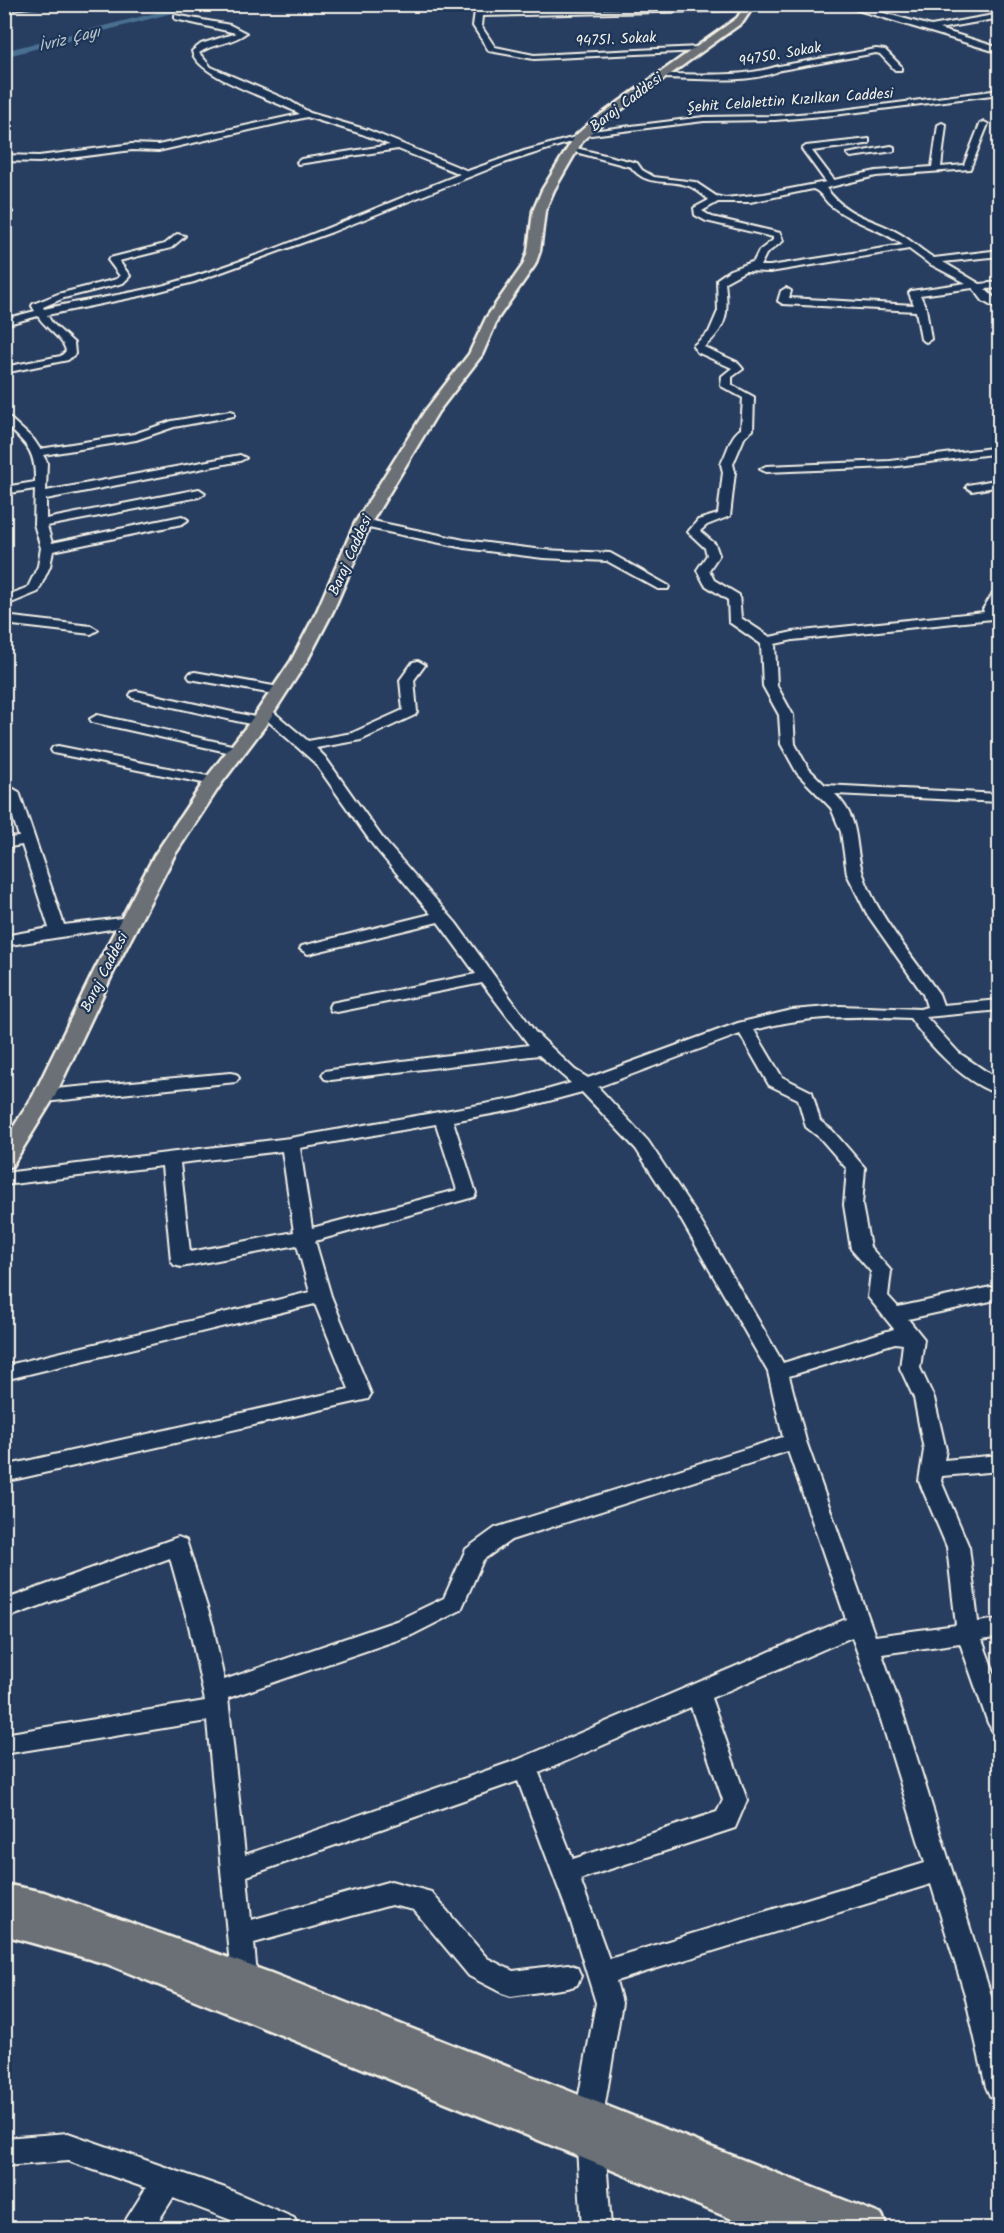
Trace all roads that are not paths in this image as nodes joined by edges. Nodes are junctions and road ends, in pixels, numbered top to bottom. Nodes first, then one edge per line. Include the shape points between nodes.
1 (55, 4) edge
2 (486, 4) edge
3 (688, 4) edge
4 (841, 4) edge
5 (750, 6) edge
6 (4, 8) edge
7 (698, 10) junction
8 (480, 14) junction
9 (999, 16) edge
10 (178, 17) dead end
11 (932, 28) junction
12 (699, 49) junction
13 (999, 51) edge
14 (898, 68) dead end
15 (660, 76) junction
16 (999, 92) edge
17 (307, 115) junction
18 (942, 124) dead end
19 (984, 124) dead end
20 (578, 141) junction
21 (866, 141) dead end
22 (402, 146) junction
23 (891, 148) dead end
24 (836, 156) dead end
25 (825, 157) dead end
26 (4, 158) edge
27 (813, 159) junction
28 (301, 162) dead end
29 (936, 170) junction
30 (467, 174) junction
31 (831, 182) junction
32 (818, 188) junction
33 (717, 199) junction
34 (180, 236) dead end
35 (912, 246) junction
36 (999, 252) edge
37 (931, 261) junction
38 (745, 268) junction
39 (999, 285) edge
40 (977, 286) junction
41 (786, 291) dead end
42 (921, 308) junction
43 (999, 308) edge
44 (41, 313) junction
45 (4, 322) edge
46 (926, 339) dead end
47 (4, 370) edge
48 (230, 414) dead end
49 (4, 416) edge
50 (9, 427) edge
51 (999, 450) edge
52 (36, 453) junction
53 (240, 458) dead end
54 (766, 469) dead end
55 (999, 482) edge
56 (972, 487) dead end
57 (41, 490) junction
58 (4, 491) edge
59 (199, 493) dead end
60 (182, 520) dead end
61 (363, 523) junction
62 (40, 524) junction
63 (47, 548) junction
64 (663, 586) dead end
65 (999, 593) edge
66 (4, 602) edge
67 (996, 617) edge
68 (4, 620) edge
69 (91, 630) dead end
70 (768, 642) junction
71 (418, 665) dead end
72 (195, 676) dead end
73 (279, 690) junction
74 (137, 695) dead end
75 (262, 717) junction
76 (97, 719) dead end
77 (305, 746) junction
78 (58, 750) dead end
79 (236, 750) junction
80 (213, 781) junction
81 (821, 789) junction
82 (4, 794) edge
83 (999, 798) edge
84 (28, 840) junction
85 (4, 843) edge
86 (442, 916) junction
87 (130, 922) junction
88 (58, 931) junction
89 (4, 941) edge
90 (308, 949) dead end
91 (487, 977) junction
92 (999, 1005) edge
93 (337, 1007) dead end
94 (937, 1011) junction
95 (915, 1014) junction
96 (744, 1028) junction
97 (543, 1049) junction
98 (331, 1075) dead end
99 (230, 1078) dead end
100 (586, 1084) junction
101 (999, 1089) edge
102 (44, 1096) junction
103 (443, 1118) junction
104 (290, 1144) junction
105 (171, 1158) junction
106 (4, 1161) edge
107 (4, 1179) edge
108 (304, 1237) junction
109 (999, 1292) edge
110 (321, 1296) junction
111 (894, 1315) junction
112 (914, 1339) junction
113 (778, 1372) junction
114 (4, 1373) edge
115 (795, 1441) junction
116 (999, 1463) edge
117 (932, 1469) junction
118 (4, 1474) edge
119 (4, 1610) edge
120 (999, 1628) edge
121 (968, 1633) junction
122 (863, 1635) junction
123 (698, 1694) junction
124 (216, 1701) junction
125 (999, 1723) edge
126 (4, 1744) edge
127 (525, 1768) junction
128 (233, 1870) junction
129 (939, 1870) junction
130 (565, 1873) junction
131 (4, 1898) edge
132 (4, 1920) edge
133 (239, 1935) junction
134 (600, 1974) junction
135 (568, 1977) dead end
136 (246, 1992) junction
137 (999, 2087) edge
138 (589, 2130) junction
139 (4, 2152) edge
140 (166, 2182) junction
141 (137, 2229) edge
142 (284, 2229) edge
143 (596, 2229) edge
144 (797, 2229) edge
145 (869, 2229) edge

1 - 6 street
2 - 8 street
3 - 7 street
4 - 11 street
5 - 7 street
5 - 12 main road, Baraj Caddesi via 740,20
7 - 8 street
8 - 12 street, 94751. Sokak via 477,26 492,49 534,57
9 - 11 street
10 - 17 street via 242,33 195,53 208,69
11 - 13 street
12 - 15 main road, Baraj Caddesi
14 - 15 street, 94750. Sokak via 876,51 779,68 765,74
15 - 20 main road, Baraj Caddesi via 616,106
16 - 20 street, Şehit Celalettin Kızılkan Caddesi via 834,113 704,119
17 - 22 street
17 - 26 street via 158,148 132,147 39,159
18 - 29 street
19 - 29 street via 967,167
20 - 30 street, Şehit Celalettin Kızılkan Caddesi
20 - 33 street via 634,165 648,179 692,183
20 - 61 main road, Baraj Caddesi via 555,175 542,204 529,265 492,318 476,355 419,430
21 - 27 street via 806,149
22 - 28 street
22 - 30 street
23 - 24 street
25 - 27 street
27 - 31 street
29 - 31 street via 898,170
30 - 44 street, Şehit Celalettin Kızılkan Caddesi via 191,279 141,295
31 - 32 street
32 - 33 street
32 - 35 street via 858,220
33 - 38 street via 697,210 698,213 777,235 778,241 762,253 758,263
34 - 44 street via 168,246 113,260 124,278 41,303 37,306
35 - 37 street
35 - 38 street via 770,269
36 - 37 street
37 - 40 street
38 - 70 street via 720,280 723,311 714,333 698,346 738,369 727,376 726,386 749,397 747,430 740,434 727,464 724,516 705,521 694,532 711,547 713,555 703,570 709,582 734,598 734,619
39 - 40 street
40 - 42 street via 914,292
40 - 43 street
41 - 42 street via 783,301
42 - 46 street
44 - 45 street, Şehit Celalettin Kızılkan Caddesi
44 - 47 street via 70,345 71,352 64,358
48 - 52 street via 172,424 127,438
49 - 50 street
50 - 52 street via 30,442
51 - 54 street via 890,464
52 - 57 street via 41,462
53 - 57 street
55 - 56 street
57 - 58 street
57 - 62 street
59 - 62 street
60 - 63 street
61 - 64 street via 464,544 610,557
61 - 73 main road, Baraj Caddesi via 311,641
62 - 63 street
63 - 66 street via 33,590
65 - 67 street via 989,609
67 - 70 street via 793,636
68 - 69 street
70 - 81 street via 770,686 786,715 788,744 802,770
71 - 77 street via 407,680 410,712 356,737
72 - 73 street
73 - 75 main road, Baraj Caddesi
74 - 75 street
75 - 77 street via 276,719
75 - 79 main road, Baraj Caddesi
76 - 79 street
77 - 86 street via 320,760 378,842
78 - 80 street
79 - 80 main road, Baraj Caddesi
80 - 87 main road, Baraj Caddesi via 164,856
81 - 83 street
81 - 94 street via 838,806 849,832 855,874 875,914 932,994
82 - 84 street via 12,792
84 - 85 street
84 - 88 street
86 - 90 street
86 - 91 street
87 - 88 street
87 - 102 main road, Baraj Caddesi
88 - 89 street
91 - 93 street
91 - 97 street via 529,1036
92 - 94 street
94 - 95 street
95 - 96 street via 792,1014
95 - 101 street via 948,1052
96 - 100 street
96 - 111 street via 775,1081 806,1096 812,1123 856,1168 853,1205 861,1249 881,1270 878,1297
97 - 98 street
97 - 100 street
99 - 102 street
100 - 103 street
100 - 113 street via 642,1145
102 - 106 main road, Baraj Caddesi
103 - 104 street
103 - 108 street via 467,1193
104 - 105 street
104 - 108 street
105 - 107 street
105 - 108 street via 181,1260
108 - 110 street
109 - 111 street
110 - 114 street
110 - 118 street via 361,1394
111 - 112 street
112 - 113 street via 895,1336
112 - 117 street via 910,1368 924,1398 935,1450
113 - 115 street
115 - 122 street
115 - 124 street via 503,1534 474,1555 453,1604 404,1628
116 - 117 street
117 - 121 street via 930,1481 958,1547
119 - 124 street via 178,1546 201,1626
120 - 121 street
121 - 122 street
121 - 125 street
122 - 123 street
122 - 129 street
123 - 127 street
123 - 130 street via 735,1800 726,1820
124 - 126 street
124 - 128 street
127 - 128 street
127 - 130 street
128 - 133 street
129 - 134 street
129 - 137 street via 978,1995
130 - 134 street
131 - 136 main road via 44,1907
132 - 136 main road
133 - 135 street via 391,1893 422,1900 478,1967 512,1984
133 - 136 street
134 - 138 street via 609,2003
136 - 138 main road
138 - 143 street
138 - 144 main road
138 - 145 main road
139 - 140 street via 68,2147
140 - 141 street
140 - 142 street via 225,2202

